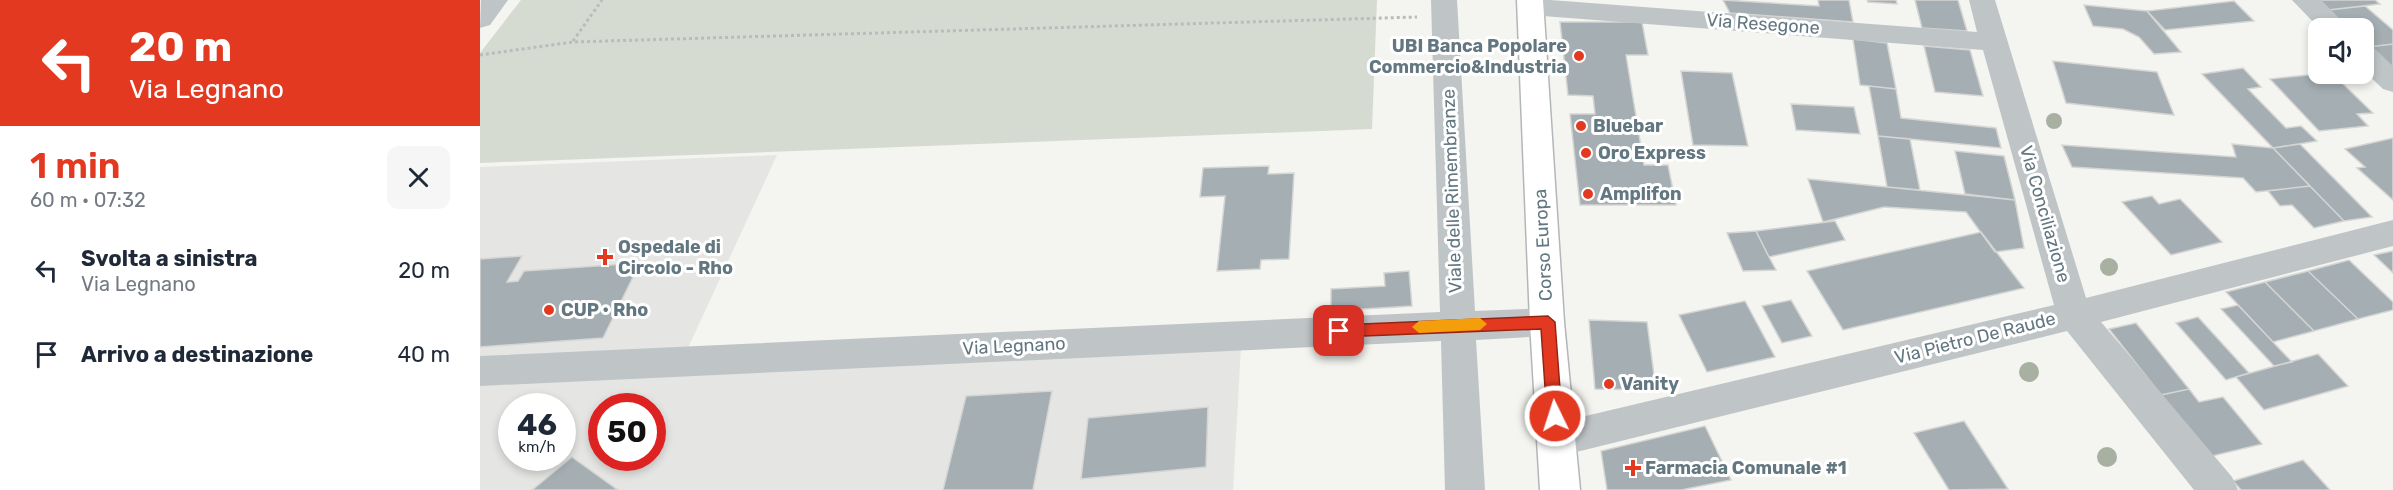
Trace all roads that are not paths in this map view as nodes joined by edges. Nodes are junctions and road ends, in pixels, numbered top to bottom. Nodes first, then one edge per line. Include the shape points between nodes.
1 (495, 0) edge
2 (1982, 0) edge
3 (2305, 0) edge
4 (1530, 3) edge
5 (1445, 8) edge
6 (2324, 18) edge
7 (480, 19) edge
8 (1996, 42) junction
9 (2374, 64) edge
10 (2393, 82) edge
11 (2393, 233) edge
12 (2074, 315) junction
13 (1548, 322) junction
14 (1457, 325) junction
15 (480, 371) edge
16 (1556, 440) junction
17 (1465, 490) edge
18 (1560, 490) edge
19 (2218, 490) edge

1 - 7 street
2 - 8 street, Via Conciliazione
3 - 6 street
4 - 8 street, Via Resegone
4 - 13 main road, Corso Europa
5 - 14 street, Viale delle Rimembranze
8 - 12 street, Via Conciliazione
9 - 10 street
11 - 12 street, Via Pietro De Raude
12 - 16 street, Via Pietro De Raude
12 - 19 street, Via Conciliazione
13 - 14 street, Via Legnano
13 - 16 main road, Corso Europa
14 - 15 street, Via Legnano
14 - 17 street, Viale delle Rimembranze
16 - 18 main road, Corso Europa

